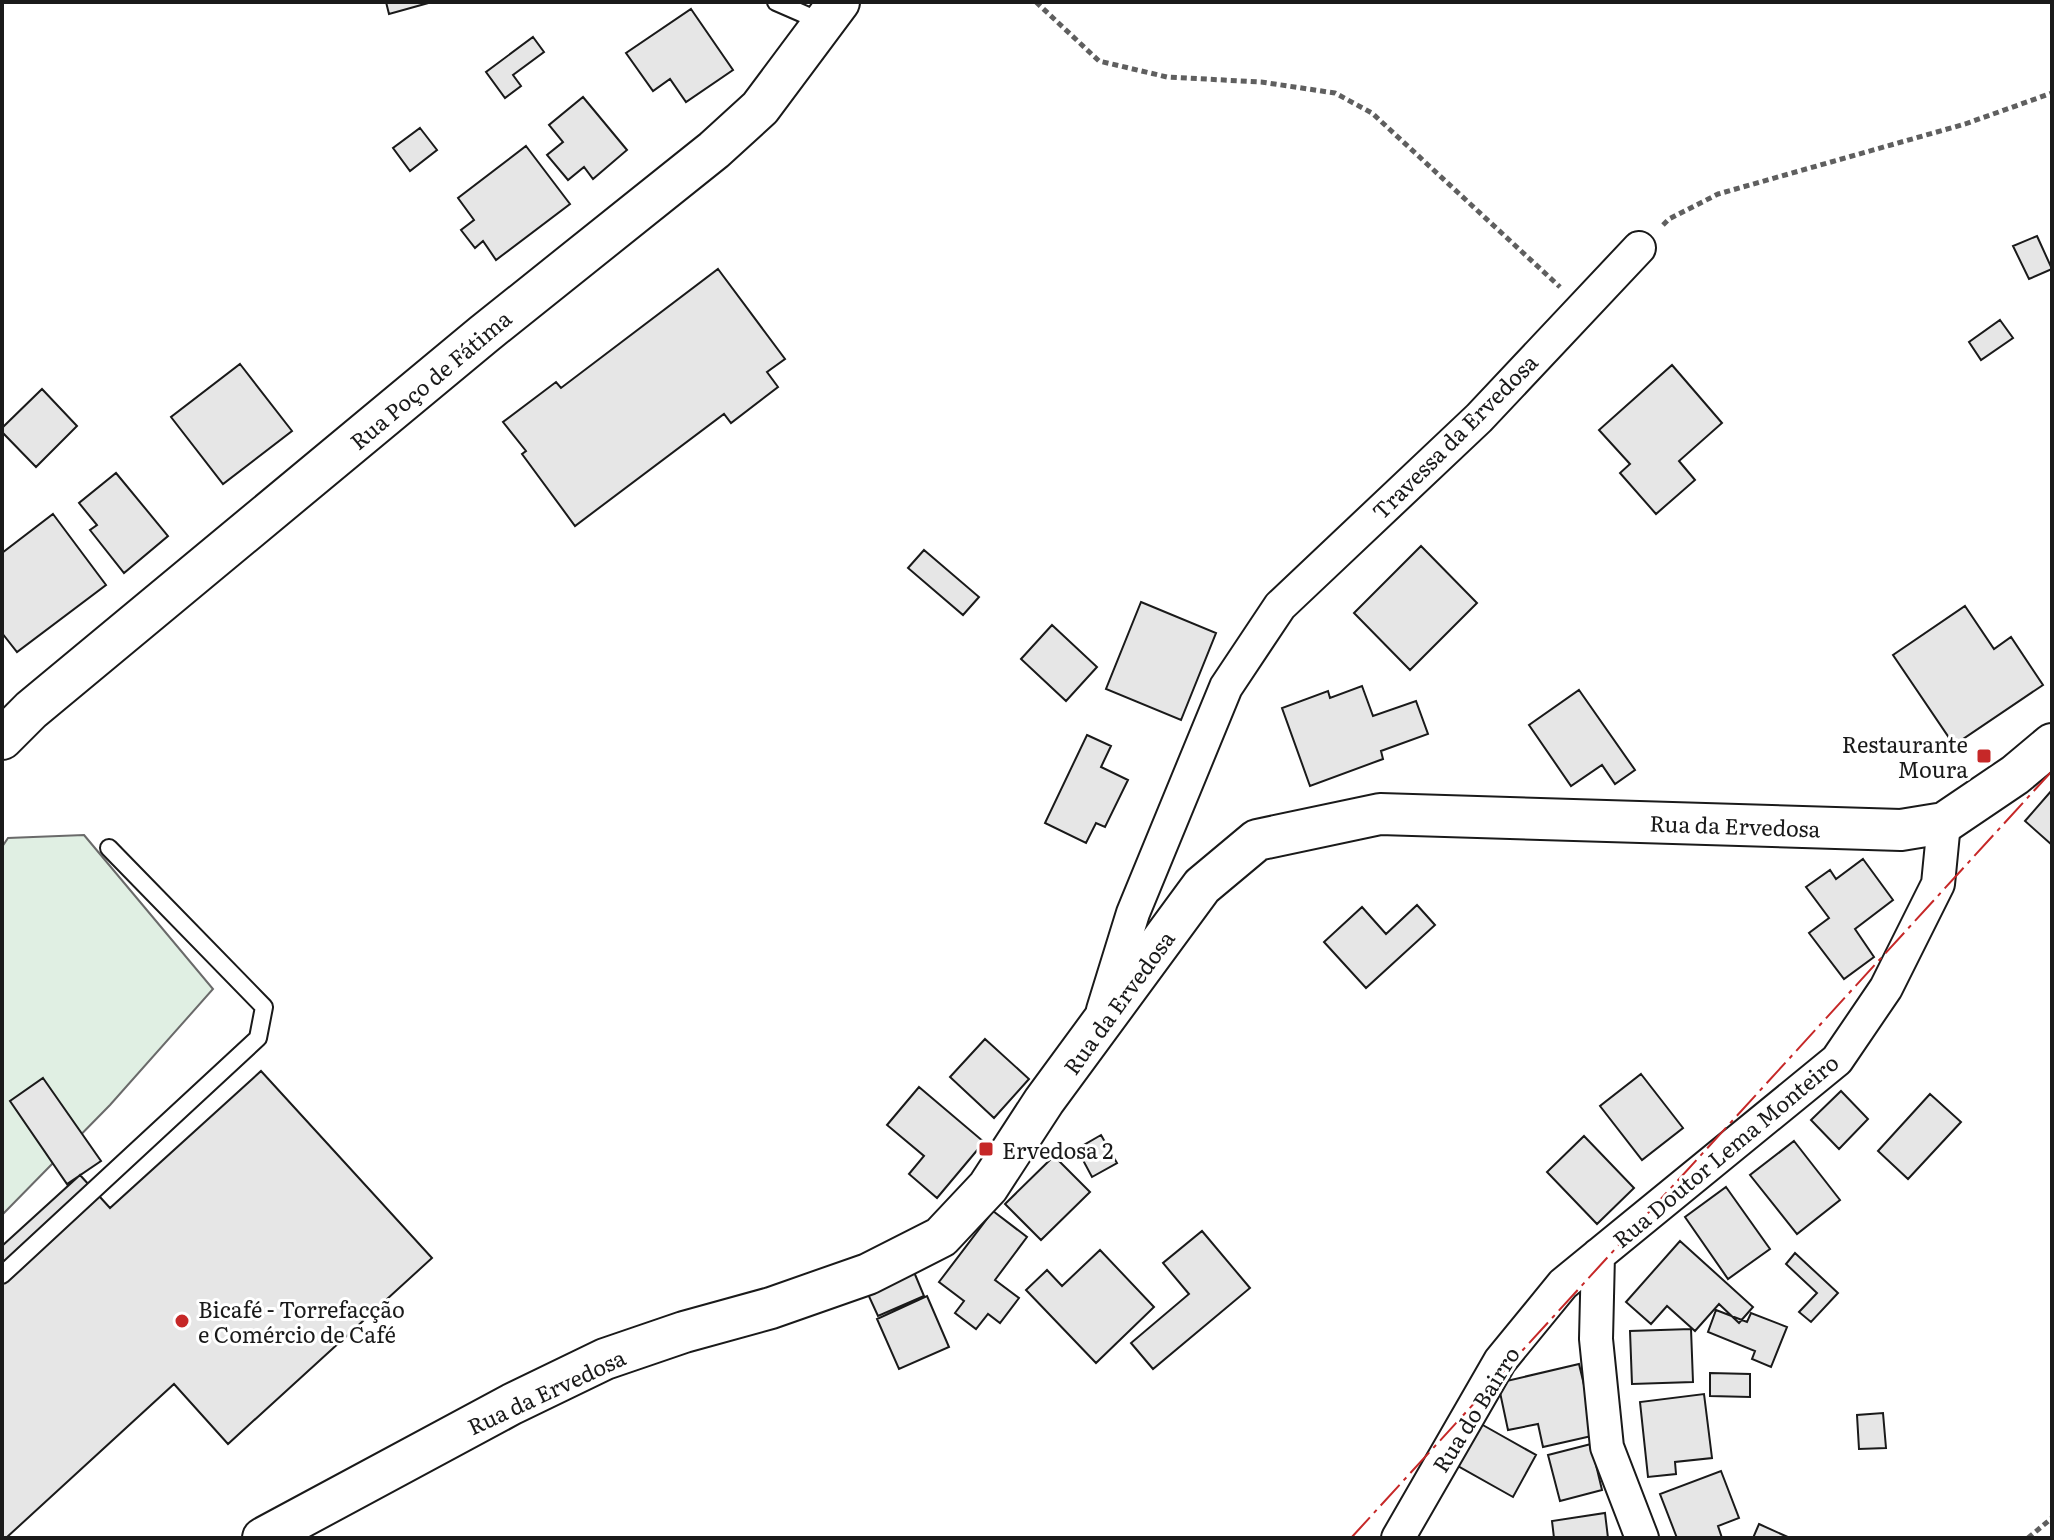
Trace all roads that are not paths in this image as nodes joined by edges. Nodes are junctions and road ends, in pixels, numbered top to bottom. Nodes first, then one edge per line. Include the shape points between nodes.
1 (776, 2) edge
2 (831, 12) edge
3 (1639, 248) road end
4 (2, 739) edge
5 (2052, 744) edge
6 (1944, 823) junction
7 (109, 848) dead end
8 (1096, 1032) junction
9 (1598, 1255) junction
10 (2, 1275) edge
11 (1640, 1537) edge
12 (263, 1538) edge
13 (1398, 1538) edge

1 - 2 lane
2 - 4 street, Rua Poço de Fátima via 760,108 714,150 472,344
3 - 8 street, Travessa da Ervedosa via 1479,418 1280,606 1226,687 1133,913
5 - 6 street, Rua da Ervedosa
6 - 8 street, Rua da Ervedosa via 1901,830 1380,814 1257,840 1202,886
6 - 9 street, Rua Doutor Lema Monteiro via 1938,884 1886,988 1837,1060
7 - 10 lane via 264,1007 258,1038
8 - 12 street, Rua da Ervedosa via 988,1187 941,1237 868,1274 605,1359
9 - 11 street, Rua Doutor Lema Monteiro via 1596,1339 1607,1447
9 - 13 street, Rua do Bairro via 1563,1284 1500,1361

